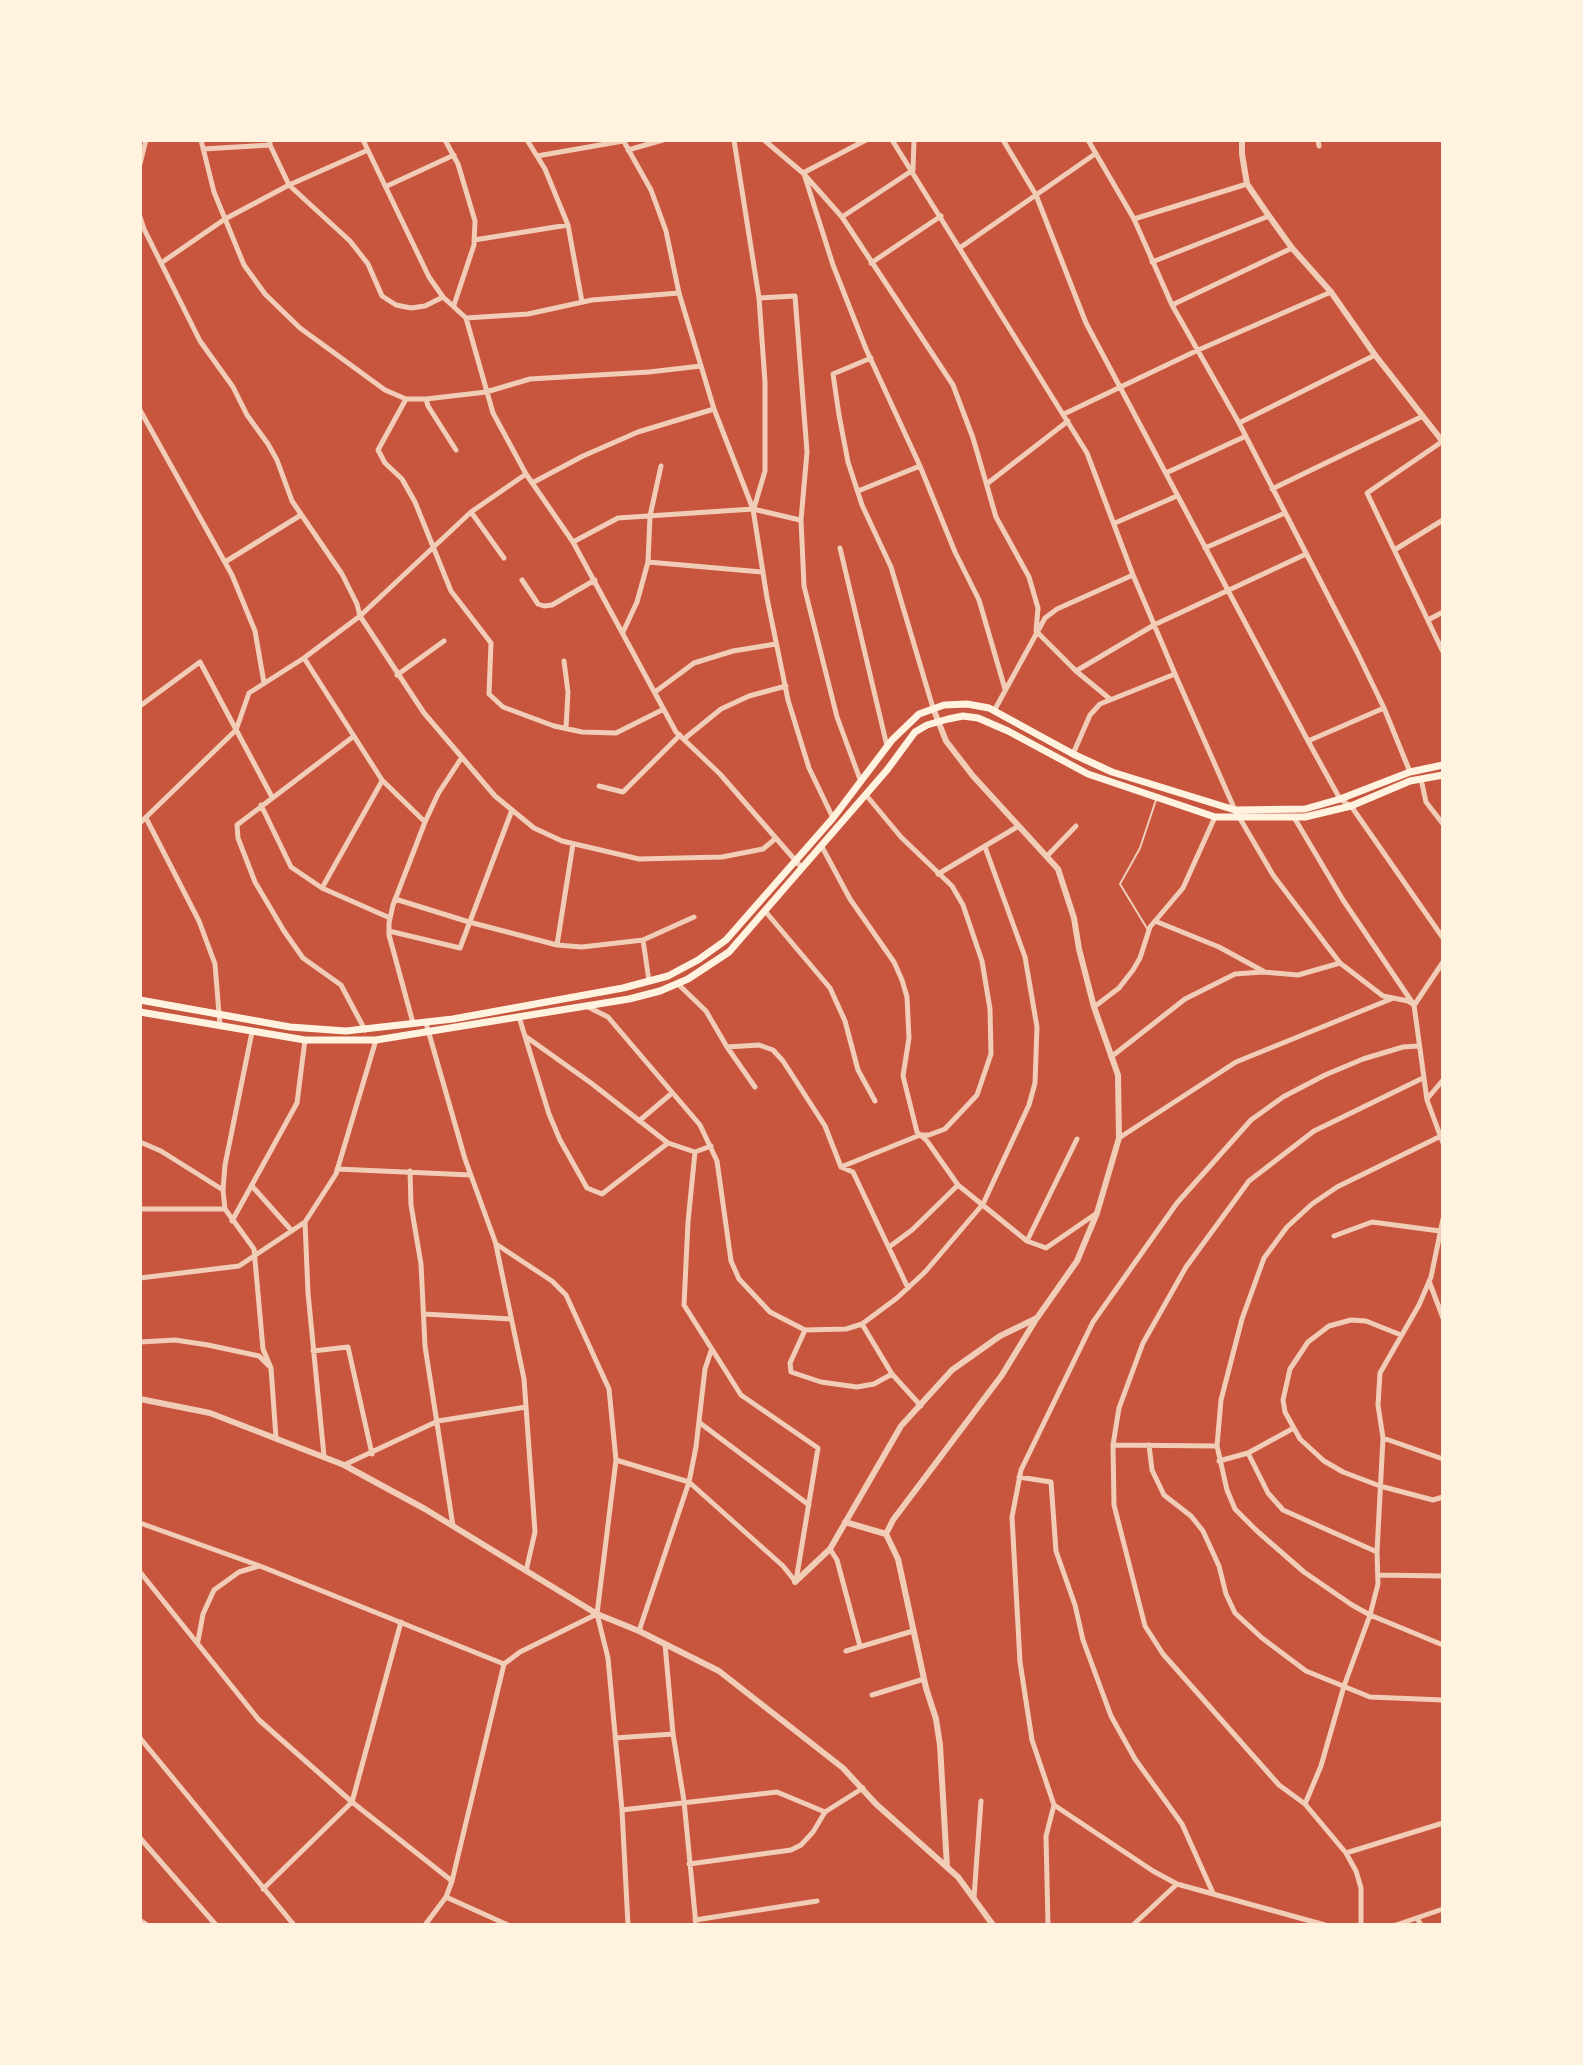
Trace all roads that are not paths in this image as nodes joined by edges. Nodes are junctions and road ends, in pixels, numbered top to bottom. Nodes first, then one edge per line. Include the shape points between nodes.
1 (146, 140) edge
2 (201, 140) edge
3 (363, 140) edge
4 (445, 140) edge
5 (527, 140) edge
6 (663, 140) edge
7 (734, 140) edge
8 (764, 140) edge
9 (866, 140) edge
10 (892, 140) edge
11 (914, 140) edge
12 (1003, 140) edge
13 (1088, 140) edge
14 (1242, 140) edge
15 (623, 141) edge
16 (270, 142) edge
17 (203, 149) junction
18 (368, 150) junction
19 (628, 150) junction
20 (1095, 154) junction
21 (454, 155) junction
22 (537, 156) junction
23 (140, 164) edge
24 (913, 170) junction
25 (803, 173) junction
26 (1247, 184) junction
27 (289, 185) junction
28 (387, 186) junction
29 (1036, 195) junction
30 (941, 216) junction
31 (1269, 216) junction
32 (140, 217) edge
33 (842, 217) junction
34 (225, 219) junction
35 (1134, 219) junction
36 (568, 225) junction
37 (474, 240) junction
38 (961, 247) junction
39 (1292, 248) junction
40 (1152, 262) junction
41 (161, 263) junction
42 (871, 263) junction
43 (1331, 292) junction
44 (679, 293) junction
45 (443, 297) junction
46 (759, 298) junction
47 (582, 302) junction
48 (454, 305) junction
49 (1172, 305) junction
50 (466, 318) junction
51 (1196, 351) junction
52 (1375, 355) junction
53 (871, 358) junction
54 (701, 366) junction
55 (1120, 387) junction
56 (486, 392) junction
57 (406, 399) junction
58 (426, 399) junction
59 (714, 409) junction
60 (140, 410) edge
61 (1064, 414) junction
62 (1423, 416) junction
63 (1068, 421) junction
64 (1239, 423) junction
65 (1246, 436) junction
66 (1443, 442) edge
67 (456, 450) dead end
68 (661, 466) dead end
69 (920, 466) junction
70 (1166, 473) junction
71 (526, 474) junction
72 (532, 483) junction
73 (988, 483) junction
74 (1272, 489) junction
75 (858, 491) junction
76 (1177, 496) junction
77 (753, 509) junction
78 (471, 512) junction
79 (1285, 513) junction
80 (301, 515) junction
81 (650, 516) junction
82 (801, 520) junction
83 (1443, 520) edge
84 (1115, 523) junction
85 (573, 542) junction
86 (435, 545) junction
87 (840, 548) dead end
88 (1205, 548) junction
89 (1396, 549) junction
90 (1306, 554) junction
91 (504, 558) dead end
92 (225, 562) junction
93 (648, 562) junction
94 (763, 572) junction
95 (1133, 575) junction
96 (522, 580) dead end
97 (595, 580) junction
98 (1226, 589) junction
99 (1443, 612) edge
100 (360, 616) junction
101 (1428, 620) junction
102 (1154, 625) junction
103 (1036, 631) junction
104 (623, 633) junction
105 (444, 641) dead end
106 (776, 644) junction
107 (1443, 652) edge
108 (304, 658) junction
109 (564, 661) dead end
110 (1076, 671) junction
111 (1175, 674) junction
112 (397, 675) junction
113 (264, 683) junction
114 (786, 686) junction
115 (1005, 689) junction
116 (655, 692) junction
117 (1110, 699) junction
118 (140, 706) edge
119 (933, 708) junction
120 (1384, 708) junction
121 (664, 709) junction
122 (994, 711) junction
123 (939, 720) junction
124 (566, 728) junction
125 (236, 730) junction
126 (354, 736) junction
127 (682, 737) junction
128 (1308, 741) junction
129 (887, 747) junction
130 (1073, 754) junction
131 (462, 757) junction
132 (1443, 765) edge
133 (1410, 772) junction
134 (1443, 775) edge
135 (1421, 779) junction
136 (382, 780) junction
137 (861, 782) junction
138 (599, 786) dead end
139 (866, 795) junction
140 (272, 797) junction
141 (1156, 799) junction
142 (1340, 799) junction
143 (261, 805) junction
144 (1351, 806) junction
145 (512, 810) junction
146 (1235, 810) junction
147 (1215, 817) junction
148 (146, 818) junction
149 (833, 818) junction
150 (1240, 818) junction
151 (1295, 819) junction
152 (425, 822) junction
153 (140, 823) edge
154 (1443, 824) edge
155 (1076, 826) dead end
156 (1017, 827) junction
157 (775, 839) junction
158 (573, 844) junction
159 (821, 845) junction
160 (985, 847) junction
161 (1047, 856) junction
162 (793, 861) junction
163 (802, 868) junction
164 (938, 874) junction
165 (322, 888) junction
166 (395, 899) junction
167 (765, 911) junction
168 (694, 917) dead end
169 (390, 918) junction
170 (1155, 921) junction
171 (469, 922) junction
172 (1148, 930) junction
173 (389, 931) junction
174 (1443, 938) edge
175 (643, 940) junction
176 (557, 945) junction
177 (1443, 962) edge
178 (1340, 963) junction
179 (1263, 972) junction
180 (650, 982) junction
181 (678, 984) junction
182 (1392, 998) junction
183 (140, 1000) edge
184 (1414, 1005) junction
185 (586, 1006) junction
186 (1094, 1007) junction
187 (140, 1012) edge
188 (221, 1015) junction
189 (518, 1017) junction
190 (426, 1023) junction
191 (413, 1024) junction
192 (220, 1026) junction
193 (365, 1030) junction
194 (252, 1032) junction
195 (428, 1033) junction
196 (525, 1036) junction
197 (305, 1040) junction
198 (376, 1040) junction
199 (1418, 1046) junction
200 (727, 1047) junction
201 (1111, 1057) junction
202 (1423, 1078) junction
203 (1443, 1080) edge
204 (755, 1087) dead end
205 (672, 1093) junction
206 (1427, 1100) junction
207 (875, 1101) dead end
208 (639, 1121) junction
209 (920, 1135) junction
210 (1119, 1138) junction
211 (1077, 1139) dead end
212 (1441, 1140) edge
213 (140, 1142) edge
214 (668, 1143) junction
215 (711, 1146) junction
216 (695, 1152) junction
217 (841, 1167) junction
218 (337, 1169) junction
219 (410, 1171) junction
220 (471, 1175) junction
221 (958, 1185) junction
222 (252, 1186) junction
223 (223, 1190) junction
224 (983, 1204) junction
225 (140, 1209) edge
226 (225, 1209) junction
227 (1097, 1213) junction
228 (1443, 1219) edge
229 (232, 1221) junction
230 (305, 1222) junction
231 (292, 1231) junction
232 (1441, 1233) edge
233 (1334, 1236) dead end
234 (1027, 1241) junction
235 (496, 1244) junction
236 (889, 1247) junction
237 (254, 1258) junction
238 (140, 1278) edge
239 (1429, 1281) junction
240 (908, 1288) junction
241 (424, 1314) junction
242 (1037, 1318) junction
243 (1443, 1318) edge
244 (511, 1319) junction
245 (862, 1324) junction
246 (805, 1330) junction
247 (1401, 1335) junction
248 (140, 1342) edge
249 (711, 1350) junction
250 (313, 1351) junction
251 (271, 1368) junction
252 (892, 1374) junction
253 (140, 1399) edge
254 (921, 1406) junction
255 (526, 1407) junction
256 (438, 1421) junction
257 (699, 1422) junction
258 (1292, 1429) junction
259 (276, 1438) junction
260 (1383, 1438) junction
261 (1113, 1445) junction
262 (1149, 1445) junction
263 (1217, 1446) junction
264 (1248, 1453) junction
265 (372, 1454) junction
266 (324, 1456) junction
267 (1443, 1459) edge
268 (616, 1460) junction
269 (1219, 1461) junction
270 (344, 1465) junction
271 (1019, 1477) junction
272 (689, 1482) junction
273 (1380, 1486) junction
274 (1443, 1497) edge
275 (809, 1505) junction
276 (845, 1522) junction
277 (140, 1523) edge
278 (453, 1526) junction
279 (886, 1534) junction
280 (830, 1549) junction
281 (1377, 1552) junction
282 (260, 1566) junction
283 (526, 1571) junction
284 (140, 1572) edge
285 (1378, 1575) junction
286 (1443, 1576) edge
287 (795, 1582) junction
288 (597, 1614) junction
289 (1370, 1615) junction
290 (401, 1622) junction
291 (639, 1631) junction
292 (913, 1631) junction
293 (198, 1641) junction
294 (665, 1644) junction
295 (1443, 1645) edge
296 (860, 1646) junction
297 (846, 1651) dead end
298 (504, 1664) junction
299 (924, 1679) junction
300 (1344, 1686) junction
301 (872, 1695) dead end
302 (1443, 1700) edge
303 (673, 1734) junction
304 (140, 1738) edge
305 (615, 1738) junction
306 (863, 1788) junction
307 (684, 1801) junction
308 (981, 1801) dead end
309 (352, 1802) junction
310 (1305, 1804) junction
311 (1054, 1805) junction
312 (622, 1810) junction
313 (825, 1812) junction
314 (1443, 1823) edge
315 (140, 1838) edge
316 (1346, 1853) junction
317 (689, 1864) junction
318 (947, 1867) junction
319 (452, 1881) junction
320 (1177, 1884) junction
321 (263, 1889) junction
322 (1213, 1893) junction
323 (446, 1897) junction
324 (974, 1897) junction
325 (817, 1901) dead end
326 (1443, 1909) edge
327 (1417, 1918) junction
328 (140, 1921) edge
329 (696, 1923) edge
330 (146, 1925) edge
331 (216, 1925) edge
332 (294, 1925) edge
333 (425, 1925) edge
334 (508, 1925) edge
335 (628, 1925) edge
336 (993, 1925) edge
337 (1048, 1925) edge
338 (1133, 1925) edge
339 (1325, 1925) edge
340 (1361, 1925) edge
341 (1396, 1925) edge
342 (1421, 1925) edge

1 - 23 street
2 - 17 street
3 - 18 street
4 - 21 street
5 - 22 street
6 - 19 street
7 - 46 street
8 - 25 street
9 - 25 street
10 - 24 street
11 - 24 street
12 - 29 street
13 - 20 street
14 - 26 street
15 - 19 street
15 - 22 street
16 - 17 street
16 - 27 street
17 - 34 street
18 - 27 street
18 - 28 street
19 - 44 street via 666,231
20 - 29 street
20 - 35 street
21 - 28 street
21 - 37 street via 475,221
22 - 36 street
24 - 30 street
24 - 33 street
25 - 33 street
25 - 53 street
26 - 31 street
26 - 35 street
27 - 34 street
27 - 45 street via 350,241 382,296 403,308
28 - 45 street
29 - 38 street
29 - 55 street via 1086,323
30 - 38 street
30 - 42 street
31 - 39 street
31 - 40 street
32 - 41 street
33 - 42 street
34 - 41 street
34 - 57 street via 244,265 280,311 385,390
35 - 40 street
36 - 37 street
36 - 47 street
37 - 48 street
38 - 61 street
39 - 43 street
39 - 49 street
40 - 49 street
41 - 80 street via 200,341 277,460
42 - 73 street via 953,385
43 - 51 street
43 - 52 street
44 - 47 street
44 - 54 street
45 - 48 street
46 - 77 street via 767,433 765,471
46 - 82 street via 795,296 807,452
47 - 50 street via 528,314
48 - 50 street
49 - 51 street
50 - 56 street
51 - 55 street
51 - 64 street
52 - 62 street
52 - 64 street
53 - 69 street
53 - 75 street via 833,374
54 - 56 street via 530,379
54 - 59 street
55 - 61 street
55 - 70 street
56 - 58 street
56 - 71 street
57 - 58 street
57 - 86 street via 378,450 402,479
58 - 67 street
59 - 72 street via 638,432
59 - 77 street
60 - 92 street
61 - 63 street
62 - 66 street
62 - 74 street
63 - 73 street
63 - 84 street
64 - 65 street
65 - 70 street
65 - 74 street
66 - 89 street via 1367,493
68 - 81 street
69 - 75 street
69 - 115 street via 979,600
70 - 76 street
71 - 72 street
71 - 78 street
72 - 85 street
73 - 103 street via 996,517 1032,587 1038,608
74 - 79 street
75 - 119 street via 891,567
76 - 84 street
76 - 88 street
77 - 81 street
77 - 82 street
77 - 94 street
78 - 86 street
78 - 91 street
79 - 88 street
79 - 90 street
80 - 92 street
80 - 100 street via 342,574
81 - 85 street via 618,518
81 - 93 street
82 - 137 street via 804,586 837,717
83 - 89 street
84 - 95 street
85 - 97 street
86 - 100 street
86 - 124 street via 451,591 491,643 489,694 503,707
87 - 129 street
88 - 98 street
89 - 101 street
90 - 98 street
90 - 120 street
92 - 113 street via 255,631
93 - 94 street
93 - 104 street
94 - 106 street
95 - 102 street
95 - 103 street via 1057,609
96 - 97 street via 538,604 548,606
97 - 104 street
98 - 102 street
98 - 128 street
99 - 101 street
100 - 108 street
100 - 112 street
101 - 107 street
102 - 110 street
102 - 111 street
103 - 110 street
103 - 115 street
104 - 116 street
105 - 112 street
106 - 114 street
106 - 116 street via 694,663
108 - 113 street
108 - 126 street
109 - 124 street
110 - 117 street
111 - 117 street
111 - 146 street
112 - 131 street
113 - 125 street via 249,693
114 - 127 street via 721,709
114 - 149 street via 809,768
115 - 122 street
116 - 121 street
117 - 130 street via 1090,715
118 - 125 street via 200,662
119 - 122 main road via 967,704
119 - 123 street
119 - 129 main road via 907,724
120 - 128 street
120 - 133 street
121 - 124 street via 616,733
121 - 127 street
122 - 130 main road
123 - 139 main road via 915,732
123 - 141 main road via 978,718 1088,774
123 - 156 street via 946,741
125 - 140 street
125 - 148 street
126 - 136 street
126 - 140 street
127 - 138 street via 623,792
127 - 157 street
128 - 142 street
129 - 137 main road
130 - 146 main road via 1112,772
131 - 145 street
131 - 152 street
132 - 133 main road
133 - 142 main road
134 - 135 main road
135 - 144 main road
135 - 154 street via 1426,802
136 - 152 street
136 - 165 street
137 - 149 main road
139 - 159 main road
139 - 164 street
140 - 143 street
141 - 147 main road
141 - 172 lane via 1140,848 1120,884
142 - 144 street
142 - 146 main road via 1298,810
143 - 165 street via 291,867
143 - 193 street via 237,825 255,882 303,958 341,985
144 - 151 main road
144 - 174 street
145 - 158 street via 534,828
145 - 171 street
146 - 150 street
147 - 150 main road
147 - 170 street via 1183,888
148 - 153 street
148 - 188 street via 199,921 215,964
149 - 162 main road
150 - 151 main road
150 - 178 street via 1273,875
151 - 184 street
152 - 166 street
155 - 161 street
156 - 160 street
156 - 161 street
157 - 158 street via 763,849 685,859 639,859
157 - 162 street
158 - 176 street
159 - 163 main road
159 - 209 street via 902,980 909,1038 903,1076
160 - 164 street
160 - 224 street via 1025,957 1037,1060 1029,1105
161 - 186 street via 1069,899
162 - 163 street
162 - 180 main road via 720,945
163 - 167 main road
164 - 209 street via 963,905 982,961 991,1054 969,1106 945,1129
165 - 169 street
166 - 169 street
166 - 171 street
167 - 181 main road via 719,960
167 - 207 street via 830,988 858,1070
168 - 175 street
169 - 173 street
170 - 172 street
170 - 179 street
171 - 173 street via 460,948
171 - 176 street
172 - 186 street via 1133,970
173 - 191 street
175 - 176 street
175 - 180 street
177 - 184 street
178 - 179 street via 1298,975
178 - 182 street
179 - 201 street via 1235,974 1185,999
180 - 190 main road
181 - 185 main road via 650,995
181 - 200 street via 706,1011
182 - 184 street
182 - 210 street via 1236,1062
183 - 188 main road
184 - 199 street
185 - 189 main road
185 - 205 street via 608,1017
186 - 201 street
187 - 192 main road
188 - 192 street
188 - 193 main road via 309,1029
189 - 195 main road
189 - 196 street
190 - 191 main road
190 - 195 street
191 - 193 main road
192 - 194 main road
194 - 197 main road
194 - 223 street
195 - 198 main road
195 - 220 street
196 - 208 street
196 - 214 street via 549,1114 587,1188 602,1194
197 - 198 main road
197 - 222 street via 297,1103
198 - 218 street
199 - 202 street
199 - 271 street via 1325,1075 1251,1120 1177,1203 1093,1322
200 - 204 street
200 - 217 street via 759,1045 773,1050 825,1126
201 - 210 street via 1118,1075
202 - 206 street
202 - 261 street via 1314,1131 1249,1181 1186,1267 1143,1343 1119,1408
203 - 206 street
205 - 208 street
205 - 215 street
206 - 212 street
208 - 214 street
209 - 217 street
209 - 221 street
210 - 227 street
211 - 234 street
212 - 263 street via 1337,1187 1287,1227 1264,1258 1221,1400
213 - 223 street
214 - 216 street
215 - 216 street
215 - 246 street via 721,1180 731,1261 739,1279 770,1312
216 - 249 street via 684,1305
217 - 236 street via 853,1172
218 - 219 street
218 - 230 street
219 - 220 street
219 - 241 street
220 - 235 street
221 - 224 street
221 - 236 street
222 - 229 street
222 - 231 street
223 - 226 street
224 - 234 street
224 - 240 street
225 - 226 street
226 - 229 street
227 - 234 street via 1046,1248
227 - 242 street via 1077,1261
228 - 232 street
229 - 237 street via 254,1249
230 - 231 street
230 - 250 street
231 - 237 street
232 - 233 street via 1372,1222
232 - 239 street
235 - 244 street
235 - 268 street via 566,1295 609,1389
236 - 240 street
237 - 238 street via 239,1266
237 - 251 street via 263,1349
239 - 243 street
239 - 247 street
240 - 245 street
241 - 244 street
241 - 256 street
242 - 254 street via 974,1353
242 - 279 street
244 - 255 street
245 - 246 street
245 - 252 street
246 - 252 street via 791,1372 857,1387
247 - 258 street via 1351,1320 1329,1326 1308,1342 1285,1382 1283,1400
247 - 260 street via 1380,1373
248 - 251 street via 208,1345 259,1356
249 - 257 street
249 - 275 street via 741,1395 818,1448
250 - 265 street via 348,1347
250 - 266 street
251 - 259 street
252 - 254 street
253 - 259 street via 210,1413
254 - 276 street via 901,1426
255 - 256 street
255 - 283 street via 535,1532
256 - 265 street
256 - 278 street
257 - 272 street
257 - 275 street
258 - 264 street
258 - 273 street via 1324,1461
259 - 266 street
260 - 267 street
260 - 273 street
261 - 262 street
261 - 310 street via 1114,1505 1145,1626 1163,1654 1279,1785
262 - 263 street
262 - 300 street via 1152,1470 1164,1495 1203,1531 1235,1613 1306,1671
263 - 269 street
264 - 269 street
264 - 281 street via 1283,1510
265 - 270 street
266 - 270 street
268 - 272 street
268 - 288 street
269 - 289 street via 1235,1509 1304,1572
270 - 278 street
271 - 311 street via 1012,1517 1020,1662 1032,1740
271 - 322 street via 1051,1482 1056,1551 1111,1716 1182,1824
272 - 287 street
272 - 291 street
273 - 274 street via 1433,1500
273 - 281 street
275 - 287 street
276 - 279 street
276 - 280 street
277 - 282 street
278 - 283 street
279 - 292 street via 898,1559
280 - 287 street
280 - 296 street
281 - 285 street
282 - 290 street
282 - 293 street via 239,1572 214,1590
283 - 288 street
284 - 293 street
285 - 286 street
285 - 289 street
288 - 291 street
288 - 298 street
288 - 305 street via 608,1658
289 - 295 street
289 - 300 street
290 - 298 street
290 - 309 street
291 - 294 street
292 - 296 street
292 - 299 street
293 - 309 street via 259,1720
294 - 303 street
294 - 306 street via 719,1671
296 - 297 street
298 - 319 street
299 - 301 street
299 - 318 street via 940,1745
300 - 302 street via 1370,1697
300 - 310 street
303 - 305 street
303 - 307 street
304 - 321 street
305 - 312 street
306 - 313 street
306 - 318 street
307 - 312 street
307 - 313 street via 777,1792
307 - 317 street
308 - 324 street
309 - 319 street
309 - 321 street
310 - 316 street
311 - 320 street
311 - 337 street via 1046,1836
312 - 335 street
313 - 317 street via 813,1832 791,1850
314 - 316 street
315 - 331 street
316 - 340 street via 1361,1888
317 - 329 street
318 - 324 street
319 - 323 street
320 - 322 street
320 - 338 street
321 - 332 street
322 - 339 street
323 - 333 street
323 - 334 street
324 - 336 street
325 - 329 street
326 - 327 street
327 - 341 street
327 - 342 street
328 - 330 street

